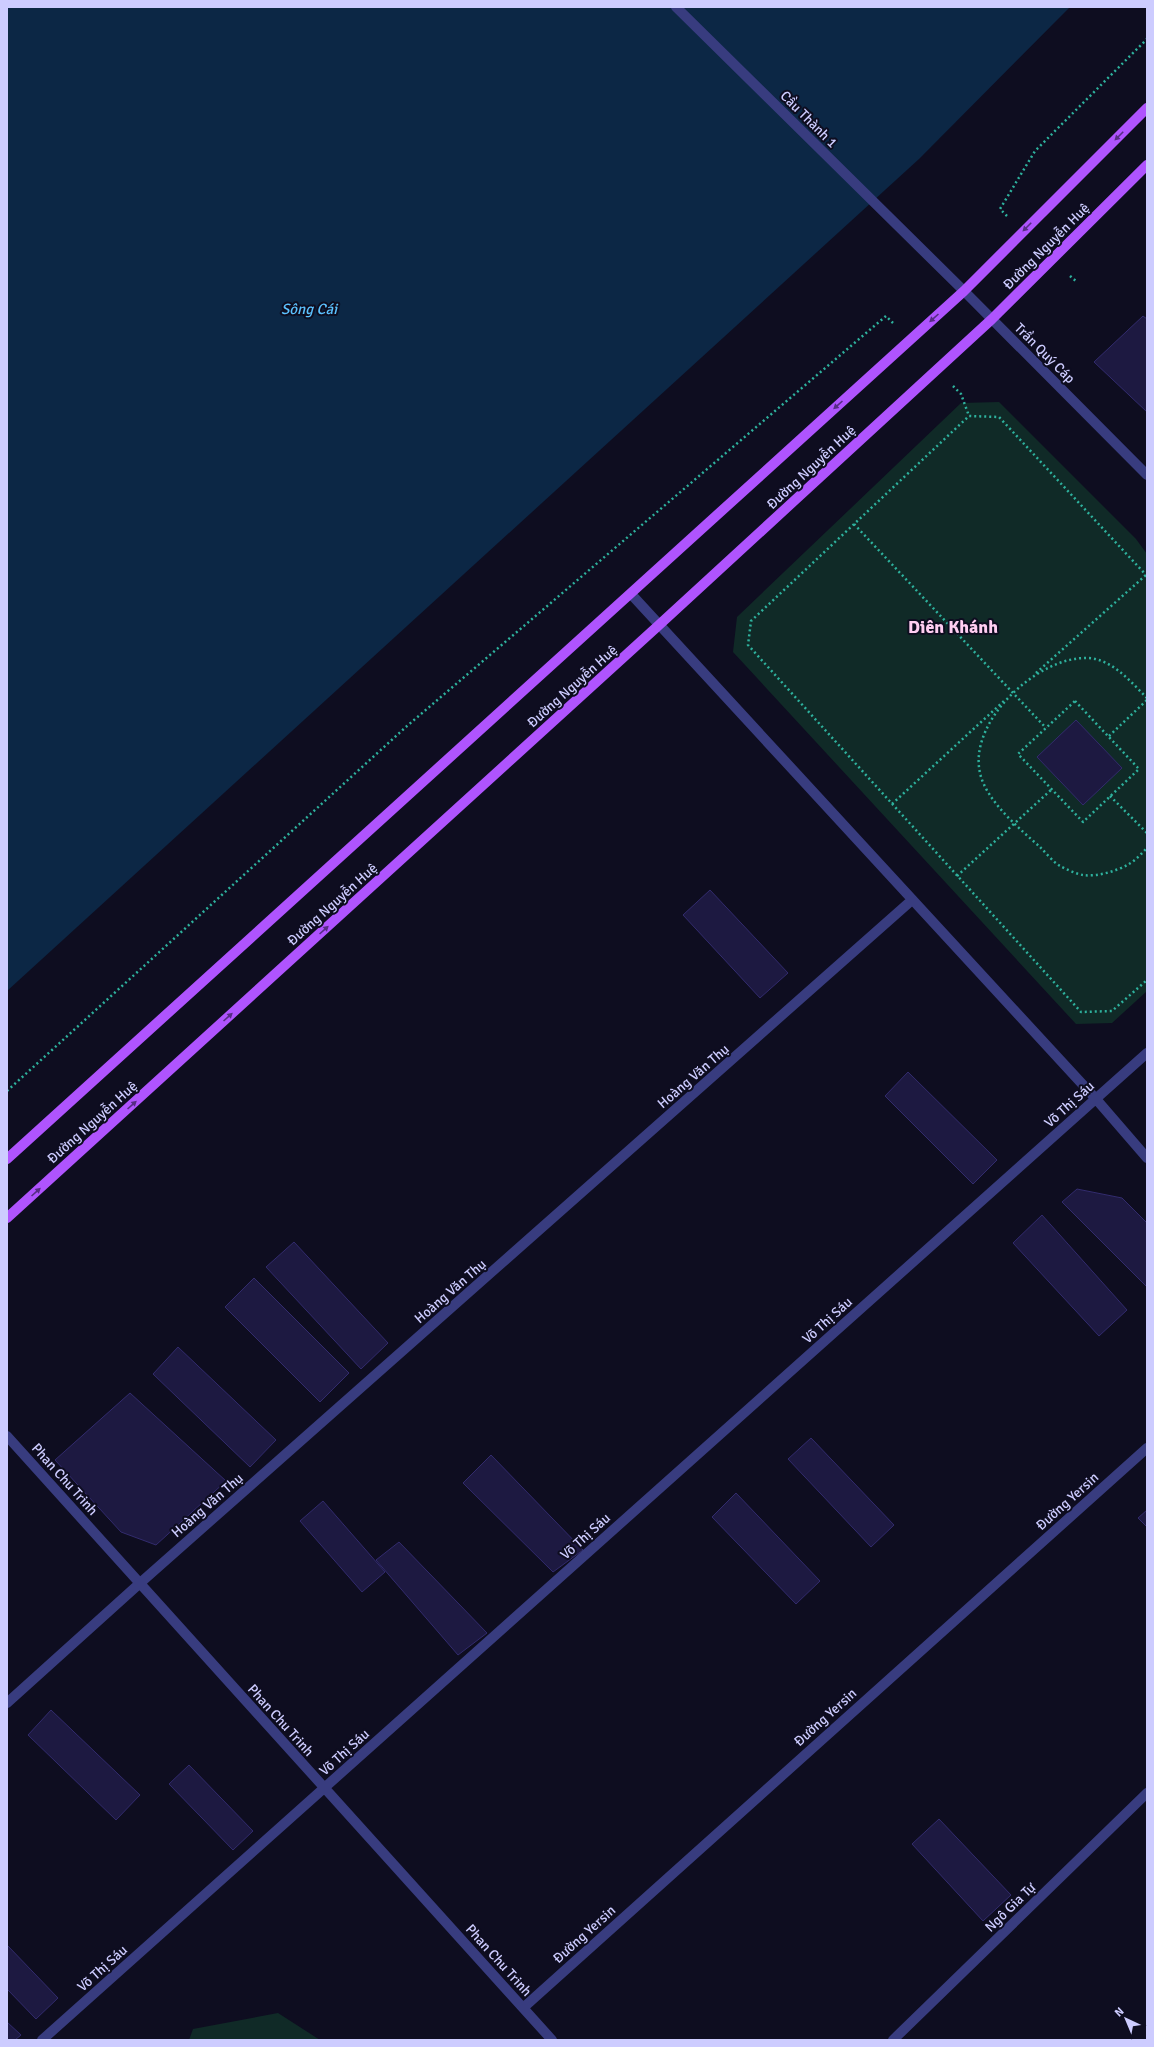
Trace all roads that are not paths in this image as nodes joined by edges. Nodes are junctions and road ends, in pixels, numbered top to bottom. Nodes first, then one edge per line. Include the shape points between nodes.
1 (676, 7) edge
2 (1147, 108) edge
3 (1147, 165) edge
4 (922, 250) joint
5 (964, 291) junction
6 (992, 319) junction
7 (1147, 475) edge
8 (631, 594) junction
9 (659, 625) junction
10 (912, 900) junction
11 (1147, 1053) edge
12 (1096, 1099) junction
13 (1147, 1158) edge
14 (7, 1159) edge
15 (7, 1218) edge
16 (7, 1436) edge
17 (1147, 1448) edge
18 (139, 1584) junction
19 (7, 1703) edge
20 (324, 1788) junction
21 (1147, 1793) edge
22 (523, 2008) junction
23 (42, 2040) edge
24 (552, 2040) edge
25 (893, 2040) edge

1 - 4 street, Cầu Thành 1
2 -> 5 main road, Đường Nguyễn Huệ
3 - 6 main road, Đường Nguyễn Huệ
4 - 5 street, Trần Quý Cáp
5 - 6 street, Trần Quý Cáp
5 -> 8 main road, Đường Nguyễn Huệ
6 - 7 street, Trần Quý Cáp
6 - 9 main road, Đường Nguyễn Huệ
8 - 9 street
8 - 14 main road, Đường Nguyễn Huệ
9 - 10 street
15 -> 9 main road, Đường Nguyễn Huệ
10 - 12 street
10 - 18 street, Hoàng Văn Thụ
11 - 12 street, Võ Thị Sáu
12 - 13 street
12 - 20 street, Võ Thị Sáu
16 - 18 street, Phan Chu Trinh
17 - 22 street, Đường Yersin
18 - 19 street, Hoàng Văn Thụ
18 - 20 street, Phan Chu Trinh
20 - 22 street, Phan Chu Trinh
20 - 23 street, Võ Thị Sáu
21 - 25 street, Ngô Gia Tự
22 - 24 street, Phan Chu Trinh

